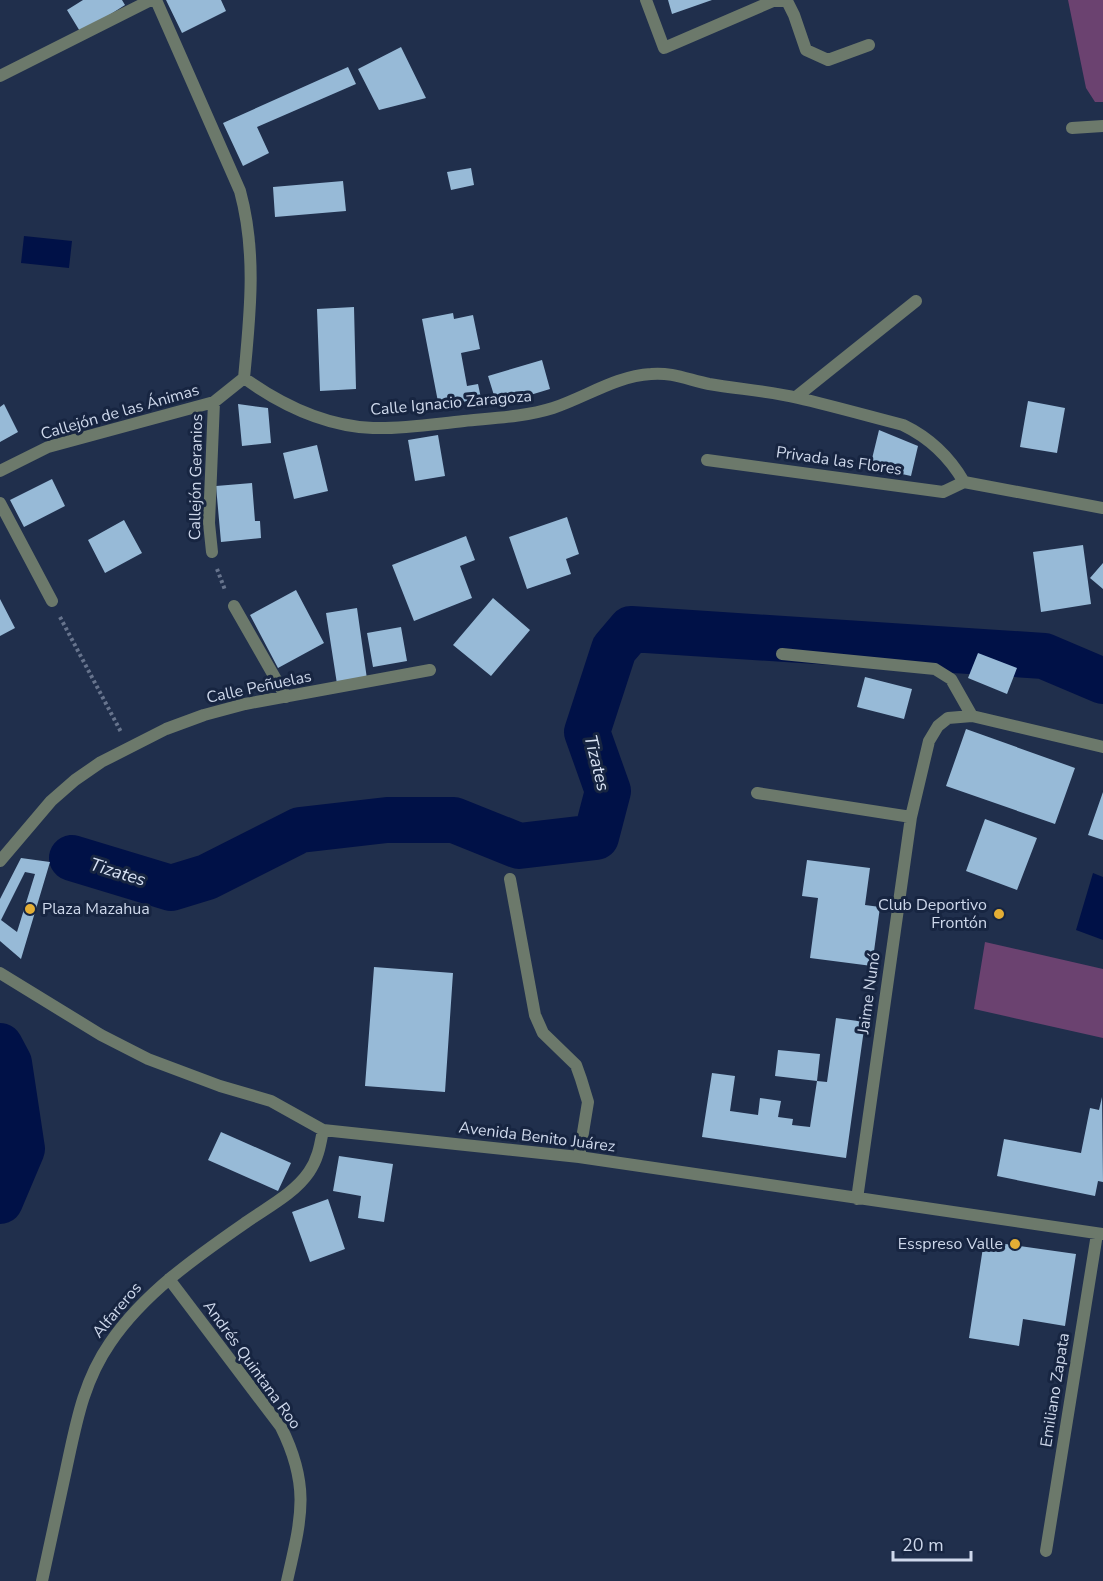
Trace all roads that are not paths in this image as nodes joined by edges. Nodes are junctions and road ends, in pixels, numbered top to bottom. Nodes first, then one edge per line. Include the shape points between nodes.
1 (151, 0) edge
2 (156, 0) edge
3 (646, 0) edge
4 (869, 45) dead end
5 (0, 76) edge
6 (1103, 126) edge
7 (1072, 128) dead end
8 (916, 301) dead end
9 (244, 378) junction
10 (796, 398) junction
11 (214, 402) junction
12 (707, 460) dead end
13 (0, 471) edge
14 (964, 482) junction
15 (0, 503) edge
16 (1103, 508) edge
17 (212, 552) road end
18 (52, 601) road end
19 (234, 606) road end
20 (782, 654) dead end
21 (430, 670) dead end
22 (286, 698) junction
23 (972, 716) junction
24 (1103, 747) edge
25 (757, 793) dead end
26 (911, 817) junction
27 (0, 861) edge
28 (510, 879) dead end
29 (0, 973) edge
30 (323, 1130) junction
31 (579, 1157) junction
32 (857, 1198) junction
33 (1100, 1234) edge
34 (169, 1279) junction
35 (1046, 1551) dead end
36 (42, 1581) edge
37 (287, 1581) edge

1 - 5 street
2 - 9 street via 240,191 247,217 252,271
3 - 4 street via 664,48 773,1 787,1 806,50 828,60
6 - 7 street
8 - 10 street
9 - 10 street, Calle Ignacio Zaragoza via 306,414 374,428 533,414 616,381 652,374 671,374
9 - 11 street, Callejón de las Ánimas
10 - 14 street, Calle Ignacio Zaragoza via 903,425 919,433 944,453
11 - 13 street, Callejón de las Ánimas via 48,447
11 - 17 street, Callejón Geranios via 209,524
12 - 14 street, Privada las Flores via 944,492
14 - 16 street
15 - 18 street
19 - 22 street
20 - 23 street via 935,669 951,679
21 - 22 street, Calle Peñuelas
22 - 27 street, Calle Peñuelas via 204,715 129,746 101,762 51,801
23 - 24 street
23 - 26 street, Jaime Nunó via 948,718 938,726 929,741
25 - 26 street
26 - 32 street, Jaime Nunó
28 - 31 street via 535,1015 543,1033 576,1065 588,1102
29 - 30 street, Avenida Benito Juárez via 148,1059 271,1101
30 - 31 street, Avenida Benito Juárez
30 - 34 street, Alfareros via 319,1156 289,1192
31 - 32 street, Avenida Benito Juárez
32 - 33 street, Avenida Benito Juárez
33 - 35 street, Emiliano Zapata
34 - 36 street, Alfareros via 131,1316 94,1367 79,1410
34 - 37 street, Andrés Quintana Roo via 281,1427 291,1446 302,1505

